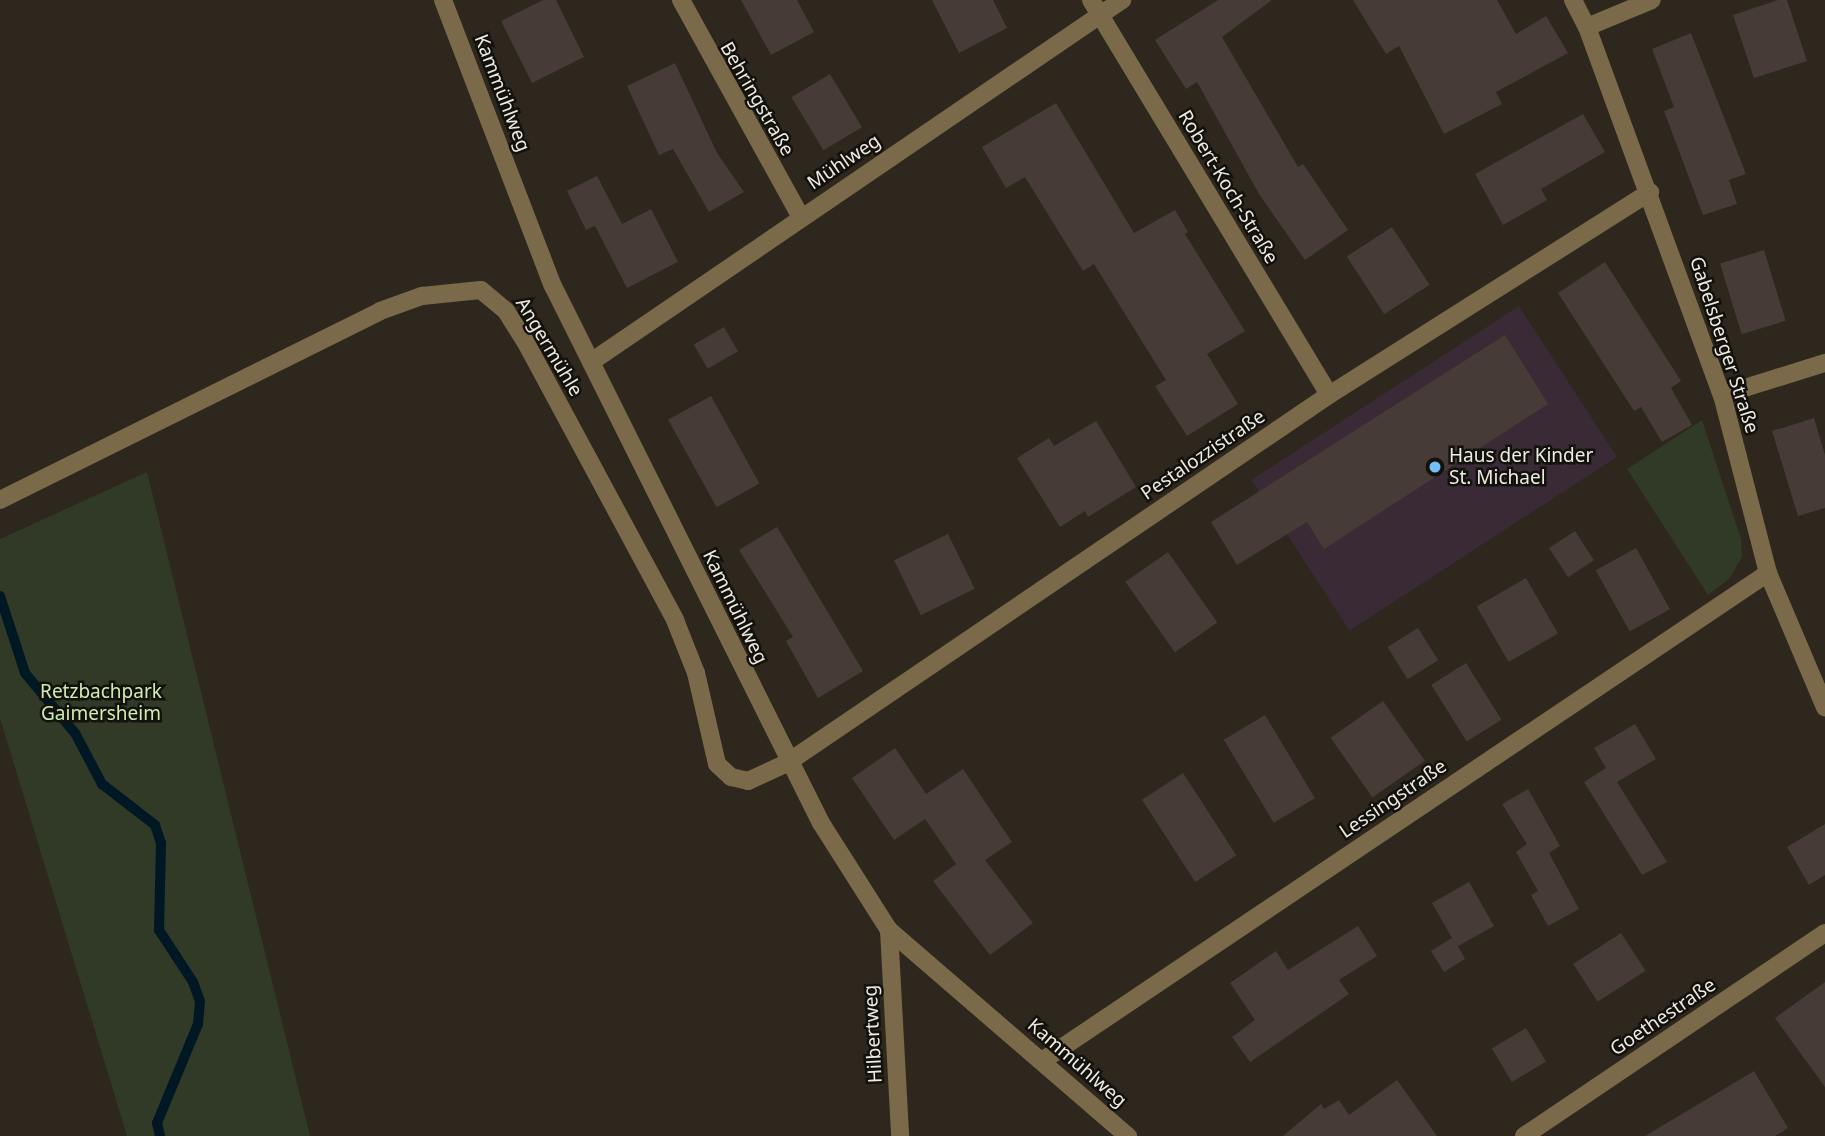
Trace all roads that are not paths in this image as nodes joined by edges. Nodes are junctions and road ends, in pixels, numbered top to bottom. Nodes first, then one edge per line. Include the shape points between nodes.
1 (443, 0) edge
2 (681, 0) edge
3 (1122, 0) edge
4 (1573, 0) edge
5 (1651, 0) edge
6 (1095, 8) edge
7 (1587, 27) junction
8 (1650, 192) junction
9 (801, 217) junction
10 (592, 362) junction
11 (1825, 363) edge
12 (1329, 395) junction
13 (1721, 395) junction
14 (0, 500) edge
15 (1768, 573) junction
16 (1825, 707) edge
17 (787, 762) junction
18 (889, 930) junction
19 (1825, 933) edge
20 (1042, 1061) junction
21 (900, 1136) edge
22 (1128, 1136) edge
23 (1524, 1136) edge

1 - 10 street, Kammühlweg via 553,286
2 - 9 street, Behringstraße
3 - 6 street, Mühlweg
4 - 7 street, Gabelsberger Straße
5 - 7 street
6 - 9 street, Mühlweg
6 - 12 street, Robert-Koch-Straße
7 - 8 street, Gabelsberger Straße
8 - 12 street, Pestalozzistraße
8 - 13 street, Gabelsberger Straße
9 - 10 street, Mühlweg
10 - 17 street, Kammühlweg
11 - 13 street
12 - 17 street, Pestalozzistraße
13 - 15 street, Gabelsberger Straße
14 - 17 street, Angermühle via 380,311 422,296 481,290 506,311 525,341 675,620 696,673 717,764 731,777 748,781
15 - 16 street, Gabelsberger Straße
15 - 20 street, Lessingstraße
17 - 18 street, Kammühlweg
18 - 20 street, Kammühlweg
18 - 21 street, Hilbertweg
19 - 23 street, Goethestraße
20 - 22 street, Kammühlweg

